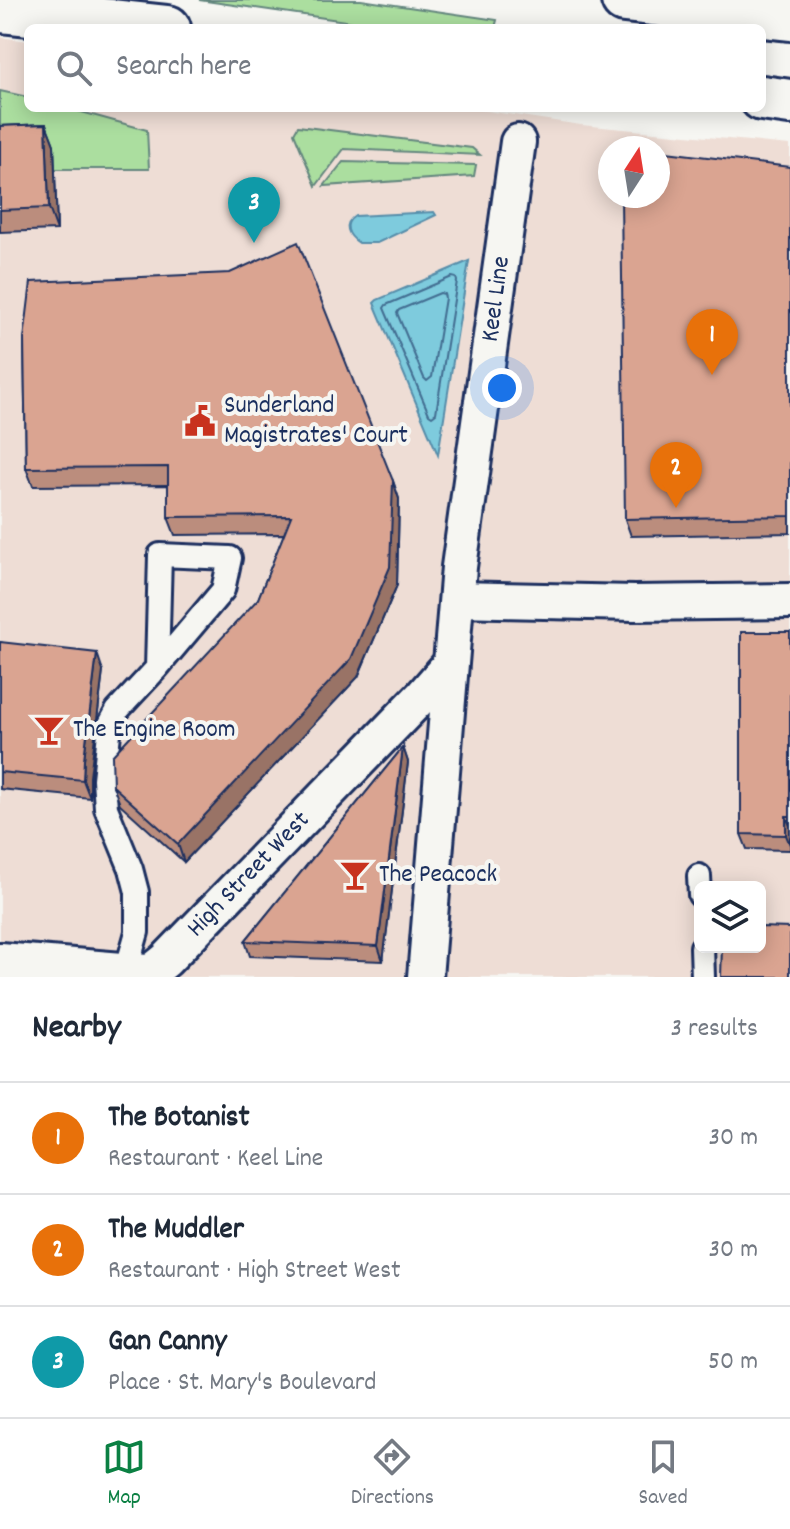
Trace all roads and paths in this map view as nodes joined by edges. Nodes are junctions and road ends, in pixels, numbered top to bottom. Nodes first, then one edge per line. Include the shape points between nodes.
1 (624, 0) edge
2 (0, 10) edge
3 (790, 18) edge
4 (131, 24) edge
5 (766, 99) edge
6 (790, 102) edge
7 (518, 142) dead end
8 (457, 599) junction
9 (790, 601) edge
10 (450, 664) junction
11 (157, 668) junction
12 (702, 953) edge
13 (0, 965) edge
14 (139, 976) edge
15 (425, 977) edge
16 (703, 977) edge

1 - 3 main road
2 - 4 main road
5 - 6 main road
7 - 8 street, Keel Line
8 - 9 street
8 - 10 street, Keel Line
10 - 14 street, High Street West via 166,960
10 - 15 street, Keel Line
11 - 11 lane via 223,590 230,558 160,555
11 - 14 lane via 110,724 104,779 106,808 137,892
12 - 16 lane
13 - 14 main road

